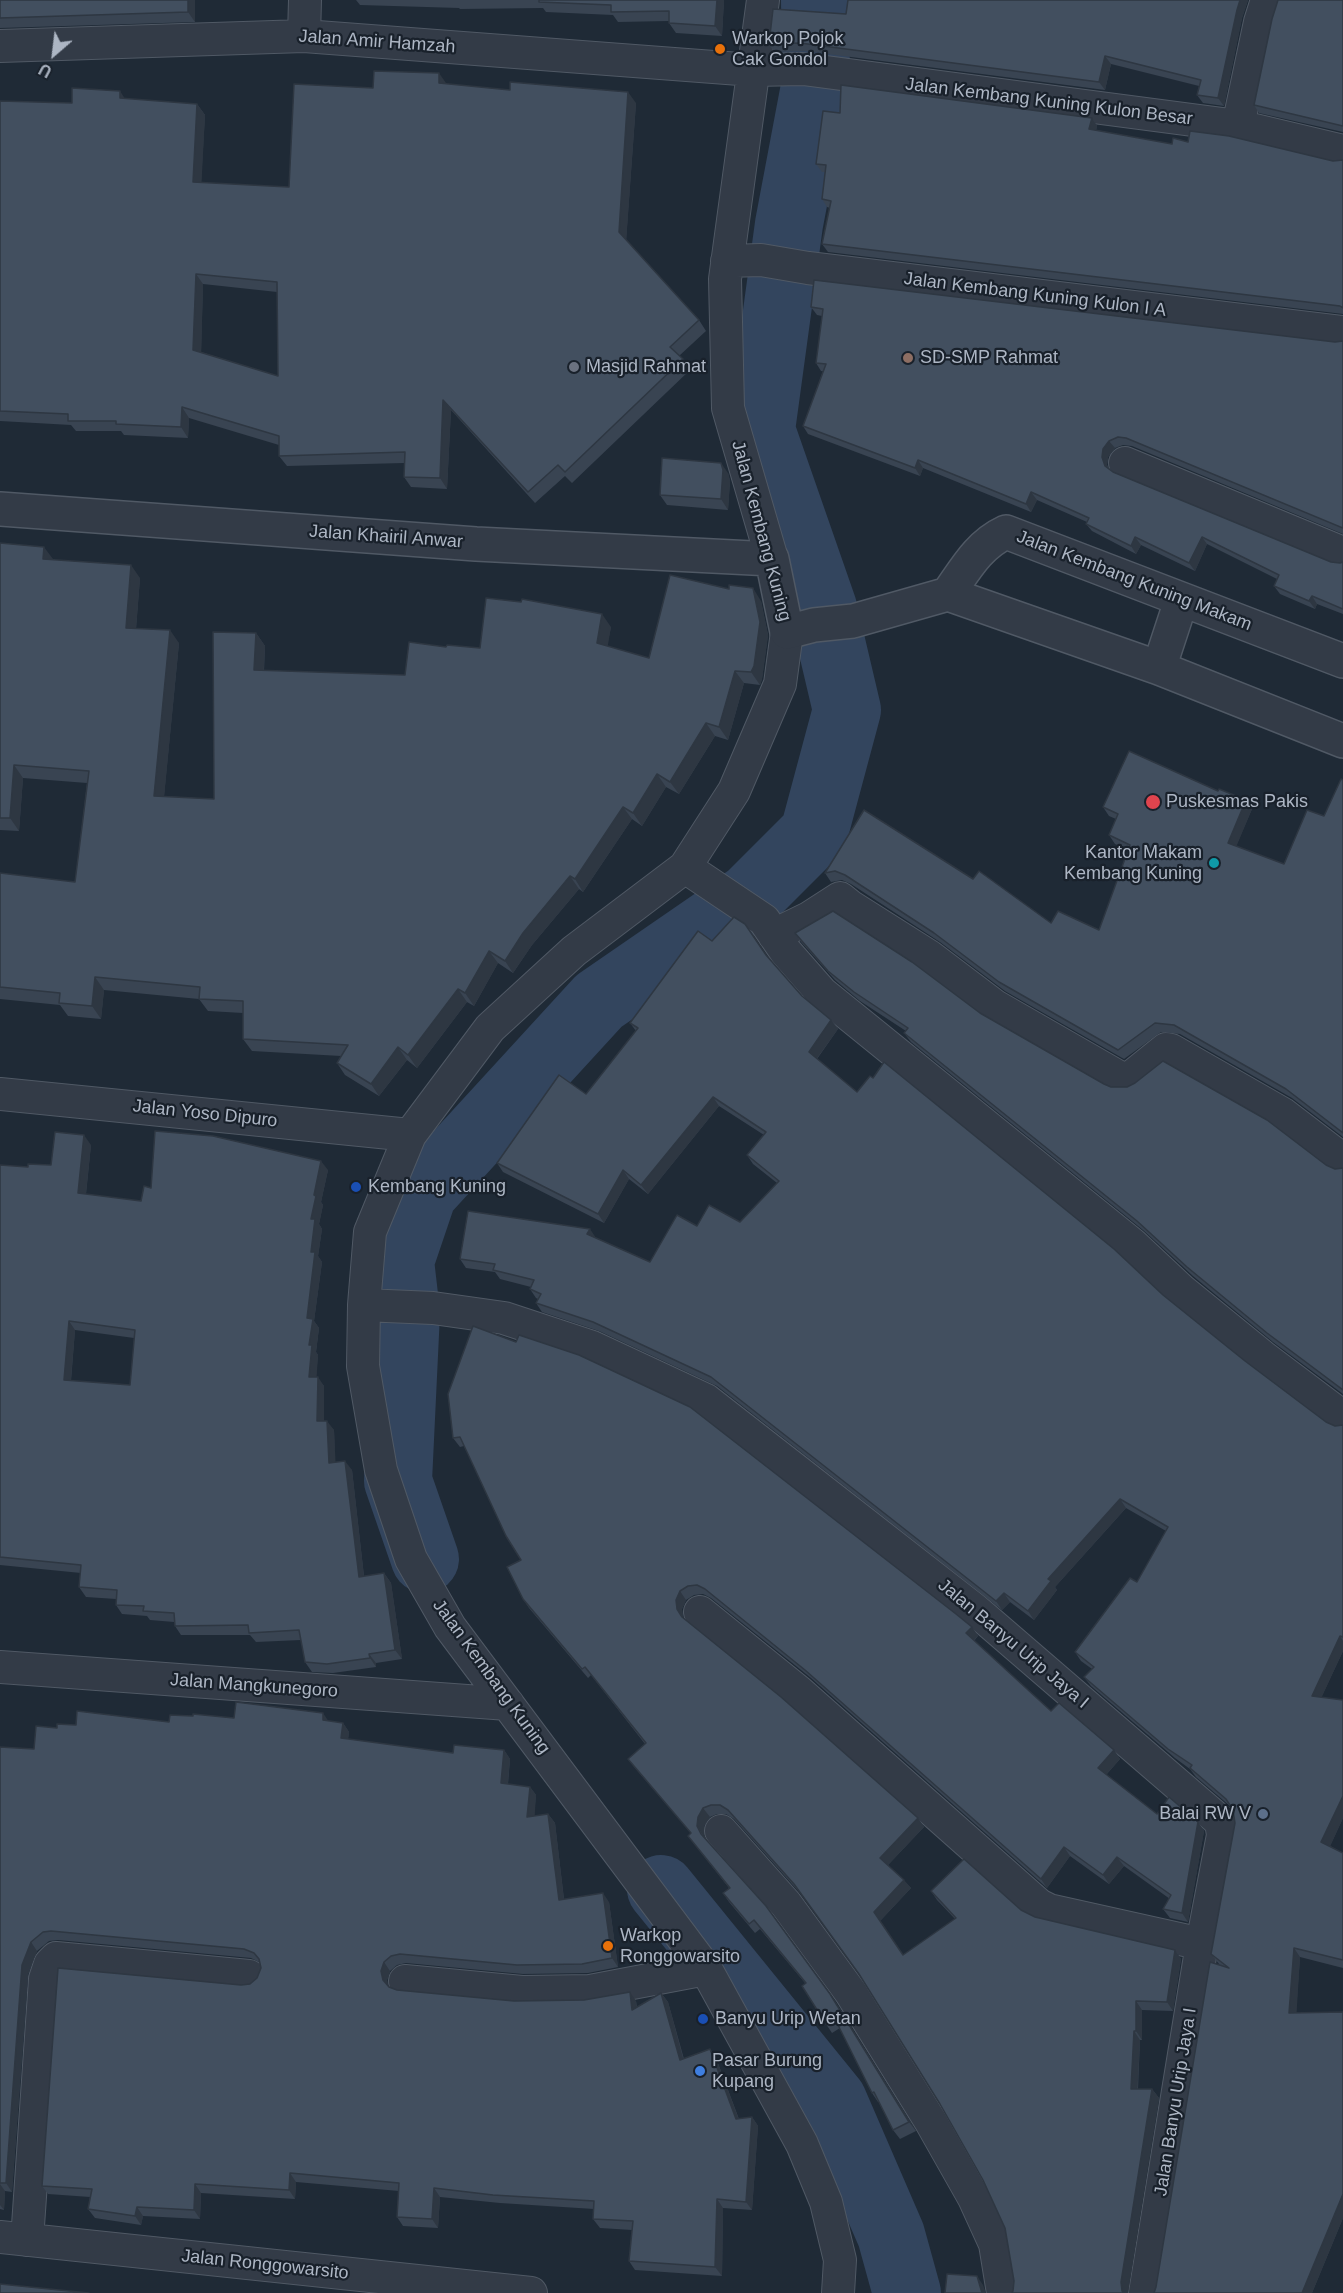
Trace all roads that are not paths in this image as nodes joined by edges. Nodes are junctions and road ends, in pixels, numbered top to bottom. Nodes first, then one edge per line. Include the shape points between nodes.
1 (305, 0) edge
2 (764, 0) edge
3 (1267, 0) edge
4 (304, 36) junction
5 (0, 46) edge
6 (753, 70) junction
7 (1238, 126) junction
8 (1343, 151) edge
9 (727, 261) junction
10 (1343, 332) edge
11 (1125, 463) dead end
12 (0, 509) edge
13 (1343, 554) edge
14 (772, 559) junction
15 (948, 594) junction
16 (1181, 601) junction
17 (800, 629) junction
18 (1343, 661) edge
19 (1159, 668) junction
20 (1343, 741) edge
21 (685, 867) junction
22 (769, 927) junction
23 (0, 1094) edge
24 (410, 1135) junction
25 (1343, 1160) edge
26 (377, 1305) junction
27 (1343, 1417) edge
28 (700, 1612) dead end
29 (0, 1667) edge
30 (508, 1704) junction
31 (721, 1830) dead end
32 (1203, 1944) junction
33 (706, 1969) junction
34 (249, 1976) dead end
35 (405, 1981) dead end
36 (13, 2239) edge
37 (531, 2293) edge
38 (838, 2293) edge
39 (1003, 2293) edge
40 (1144, 2293) edge

1 - 4 street
2 - 6 street, Jalan Kembang Kuning
3 - 7 street
4 - 5 street, Jalan Amir Hamzah
4 - 6 street, Jalan Amir Hamzah
6 - 7 street, Jalan Kembang Kuning Kulon Besar via 803,69
6 - 9 street, Jalan Kembang Kuning
7 - 8 street, Jalan Kembang Kuning Kulon Besar
9 - 10 street, Jalan Kembang Kuning Kulon I A via 761,260
9 - 14 street, Jalan Kembang Kuning via 728,408
11 - 13 street
12 - 14 street, Jalan Khairil Anwar via 476,544
14 - 17 street, Jalan Kembang Kuning
15 - 16 street, Jalan Kembang Kuning Makam via 976,554 1006,532
15 - 17 street via 853,621
15 - 19 street
16 - 18 street, Jalan Kembang Kuning Makam
16 - 19 street
17 - 21 street, Jalan Kembang Kuning via 734,791
19 - 20 street
21 - 22 street
21 - 24 street, Jalan Kembang Kuning via 574,951 490,1028
22 - 25 street via 809,918 840,898 995,1006 1117,1076 1130,1078 1166,1049 1171,1050 1283,1114
22 - 27 street via 822,993 1132,1244 1262,1356
23 - 24 street, Jalan Yoso Dipuro
24 - 26 street, Jalan Kembang Kuning via 370,1232
26 - 30 street, Jalan Kembang Kuning via 363,1366 381,1470 411,1559 450,1627
26 - 32 street, Jalan Banyu Urip Jaya I via 504,1318 592,1347 705,1400 975,1609 1221,1822 1223,1835
28 - 32 street via 816,1706 1039,1905
29 - 30 street, Jalan Mangkunegoro
30 - 33 street, Jalan Kembang Kuning
31 - 39 street via 786,1904 851,1993 931,2122 995,2244
32 - 40 street, Jalan Banyu Urip Jaya I
33 - 35 street via 590,1991 522,1992
33 - 38 street, Jalan Kembang Kuning via 806,2153 826,2202 840,2260
34 - 36 street via 56,1958 50,1964
36 - 37 street, Jalan Ronggowarsito

